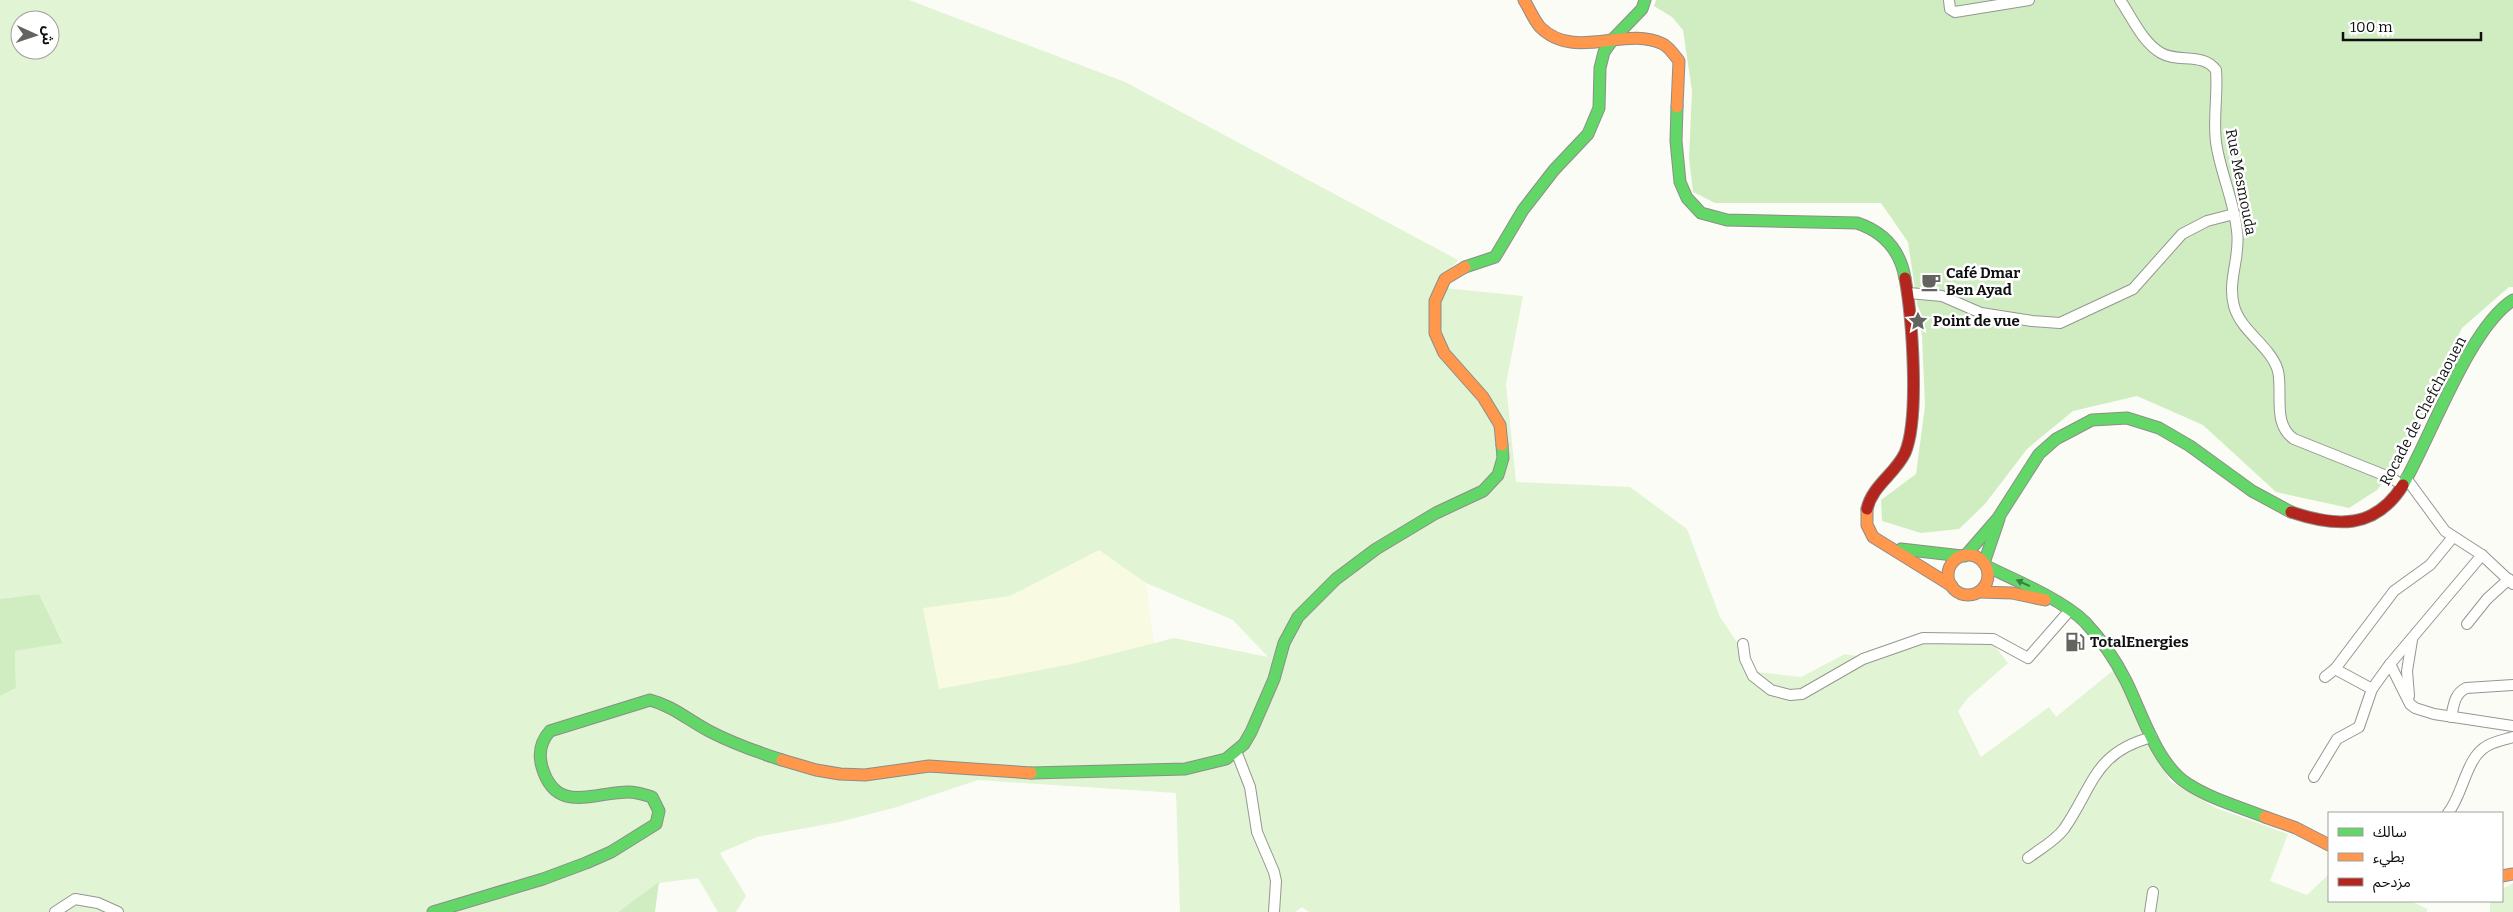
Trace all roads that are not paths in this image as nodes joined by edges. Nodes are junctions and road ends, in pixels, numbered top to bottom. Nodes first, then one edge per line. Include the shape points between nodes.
1 (1524, 0) edge
2 (1949, 0) edge
3 (2029, 0) edge
4 (2120, 0) edge
5 (1643, 4) edge
6 (1624, 10) dead end
7 (1653, 14) dead end
8 (1571, 30) dead end
9 (1667, 31) dead end
10 (2234, 214) junction
11 (1909, 294) junction
12 (2513, 300) edge
13 (2404, 482) junction
14 (2001, 513) junction
15 (2453, 537) junction
16 (1891, 547) junction
17 (2482, 555) junction
18 (1964, 556) junction
19 (1985, 565) junction
20 (2511, 582) edge
21 (1952, 586) junction
22 (1979, 592) junction
23 (2058, 603) junction
24 (2070, 610) junction
25 (2467, 624) dead end
26 (2412, 640) junction
27 (1743, 644) dead end
28 (2390, 664) junction
29 (2336, 668) junction
30 (2324, 677) dead end
31 (2513, 686) edge
32 (2372, 689) junction
33 (2410, 704) junction
34 (2451, 717) junction
35 (2513, 726) edge
36 (2152, 737) junction
37 (2513, 737) edge
38 (1236, 751) junction
39 (2314, 777) dead end
40 (2449, 812) edge
41 (2328, 844) edge
42 (2028, 858) dead end
43 (2153, 892) dead end
44 (54, 912) edge
45 (118, 912) edge
46 (433, 912) edge
47 (1274, 912) edge
48 (2150, 912) edge

1 - 8 street via 1527,9 1542,24 1553,30
2 - 3 street via 1950,9 1955,12
4 - 10 street, Rue Mesmouda via 2138,30 2161,53 2170,57 2204,60 2216,70 2216,143
5 - 6 street
5 - 7 street
5 - 38 street via 1604,52 1600,68 1599,108 1588,134 1523,210 1495,257 1460,268 1439,288 1434,322 1441,347 1487,402 1500,425 1503,458 1498,475 1483,491 1436,513 1376,549 1336,579 1298,617 1284,643 1270,692 1251,732
9 - 11 street via 1676,46 1679,60 1676,167 1680,188 1698,211 1726,220 1844,221 1870,227 1899,254
10 - 11 street via 2207,221 2182,234 2133,289 2060,322 1981,313 1942,296
10 - 13 street, Rue Mesmouda via 2238,249 2231,286 2235,308 2248,331 2275,364 2285,430 2294,439
11 - 16 street via 1913,425 1908,447 1894,471 1867,502 1865,512 1869,532
12 - 13 street, Rocade de Chefchaouen via 2493,316 2468,357
13 - 14 street, Rocade de Chefchaouen via 2381,510 2366,518 2332,524 2304,519 2257,495 2173,434 2147,422 2112,417 2078,425 2054,440 2031,465
13 - 15 street
14 - 18 street, Rocade de Chefchaouen
14 - 19 street, Rocade de Chefchaouen
15 - 17 street
15 - 29 street via 2430,565 2394,591
16 - 18 street
16 - 21 street
17 - 20 street
17 - 26 street via 2441,600
18 - 19 street via 1972,556
18 - 21 street via 1950,568
19 - 22 street via 1988,581
23 -> 19 street
20 - 25 street via 2486,599
21 - 22 street via 1960,594
22 - 23 street via 2012,593
23 - 24 street
24 - 27 street via 2028,658 1993,639 1923,638 1863,659 1802,694 1790,695 1771,690 1753,676 1745,659
24 - 36 street via 2084,621 2108,652 2125,679
26 - 28 street
26 - 33 street via 2407,671
28 - 32 street
28 - 33 street
29 - 30 street
29 - 32 street
31 - 34 street via 2466,688 2455,699
32 - 39 street via 2359,726 2338,739
33 - 34 street via 2423,712
34 - 35 street
36 - 41 street via 2165,762 2187,784 2296,828
36 - 42 street via 2134,742 2113,754 2092,779 2063,829
37 - 40 street via 2488,745 2476,755
38 - 46 street via 1216,763 1185,769 1024,773 929,766 865,775 840,774 757,752 709,731 666,704 650,700 550,731 539,750 542,767 552,789 571,799 628,792 652,797 660,811 652,829 636,835 610,853 576,867
38 - 47 street via 1250,787 1257,832 1274,872
43 - 48 street
44 - 45 street via 76,899

